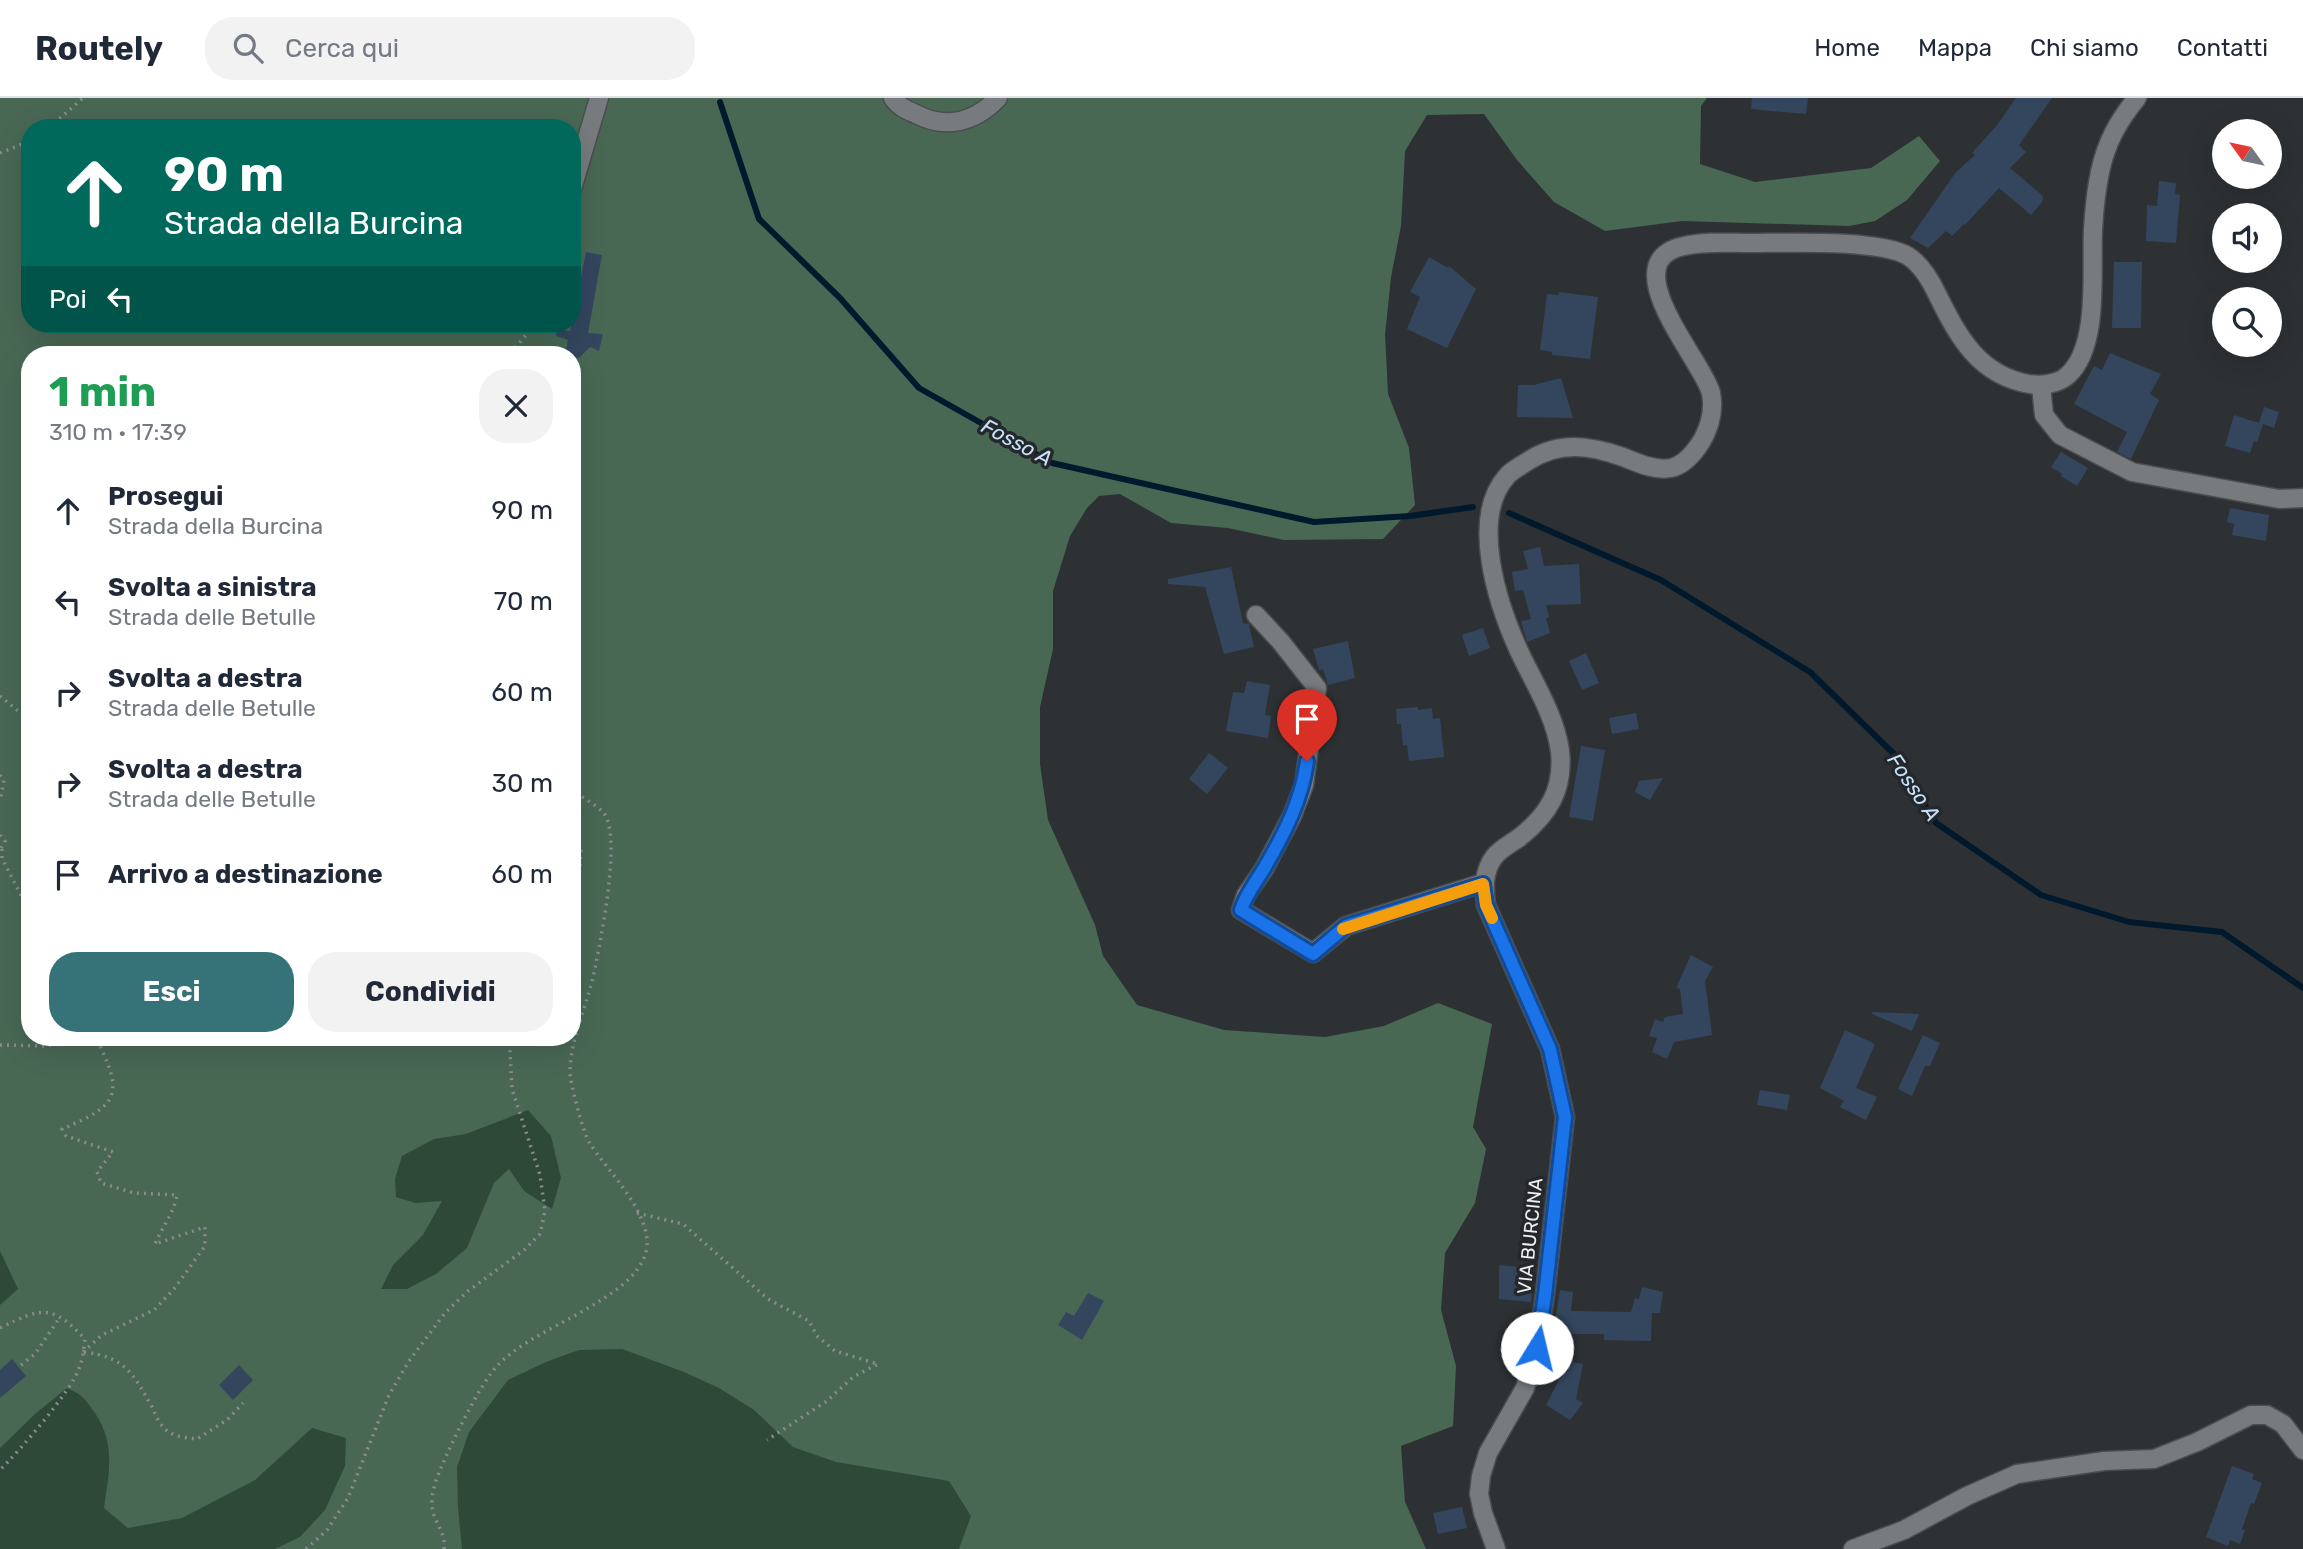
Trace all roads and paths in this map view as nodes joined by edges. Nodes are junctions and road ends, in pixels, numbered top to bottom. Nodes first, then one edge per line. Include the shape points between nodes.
1 (83, 98) edge
2 (599, 98) edge
3 (893, 98) edge
4 (998, 98) edge
5 (2137, 98) edge
6 (59, 119) edge
7 (21, 145) edge
8 (0, 153) edge
9 (581, 159) edge
10 (2041, 386) junction
11 (2303, 498) edge
12 (1256, 615) dead end
13 (0, 696) edge
14 (21, 714) edge
15 (0, 775) edge
16 (581, 797) edge
17 (0, 801) edge
18 (0, 835) edge
19 (1, 850) edge
20 (1483, 884) junction
21 (21, 895) edge
22 (581, 1016) edge
23 (0, 1045) edge
24 (21, 1045) edge
25 (100, 1046) edge
26 (512, 1046) edge
27 (573, 1046) edge
28 (637, 1213) junction
29 (60, 1317) junction
30 (0, 1328) edge
31 (83, 1352) junction
32 (21, 1365) dead end
33 (243, 1403) dead end
34 (767, 1440) dead end
35 (2303, 1450) edge
36 (0, 1470) edge
37 (306, 1549) edge
38 (444, 1549) edge
39 (1496, 1549) edge
40 (1853, 1549) edge

1 - 6 path
2 - 9 street
3 - 4 street via 930,122 961,122 987,110
5 - 10 street via 2119,120 2100,172 2091,304 2082,355 2067,377
7 - 8 path
10 - 11 street via 2044,415 2060,435 2132,472 2279,499
10 - 20 street via 2007,380 1987,368 1970,350 1929,277 1907,256 1826,243 1702,243 1678,246 1667,254 1658,265 1656,283 1661,299 1711,393 1713,412 1693,454 1676,468 1658,469 1603,450 1553,448 1508,475 1494,495 1488,520 1493,572 1518,649 1553,723 1560,775 1557,793 1537,823 1494,857
12 - 20 street via 1317,688 1304,785 1241,910 1313,954 1346,926
13 - 14 path
15 - 17 path via 4,780
16 - 22 path via 604,813 612,836 594,974
18 - 19 path via 5,841
19 - 21 path
20 - 39 street, VIA BURCINA via 1486,905 1550,1049 1565,1117 1537,1348 1525,1388 1488,1452 1481,1476 1479,1494
23 - 24 path
25 - 31 path via 114,1092 106,1107 62,1129 66,1136 113,1152 97,1172 101,1183 134,1193 177,1195 155,1244 205,1227 205,1246 154,1310 102,1335
26 - 37 path via 512,1089 540,1175 545,1211 540,1234 453,1306 409,1361 389,1395 348,1498 327,1530
27 - 28 path via 569,1073 587,1140
28 - 34 path via 683,1224 768,1299 809,1321 817,1336 835,1351 878,1364
28 - 38 path via 646,1250 637,1274 519,1347 496,1367 480,1392 440,1470 432,1504 446,1540
29 - 30 path via 51,1311 26,1315
29 - 31 path via 85,1339
29 - 32 path via 35,1354
31 - 33 path via 116,1359 140,1385 166,1430 180,1437 197,1439 227,1420
31 - 36 path via 70,1385
35 - 40 street via 2283,1424 2267,1415 2251,1415 2154,1460 2104,1461 2017,1474 1904,1530

